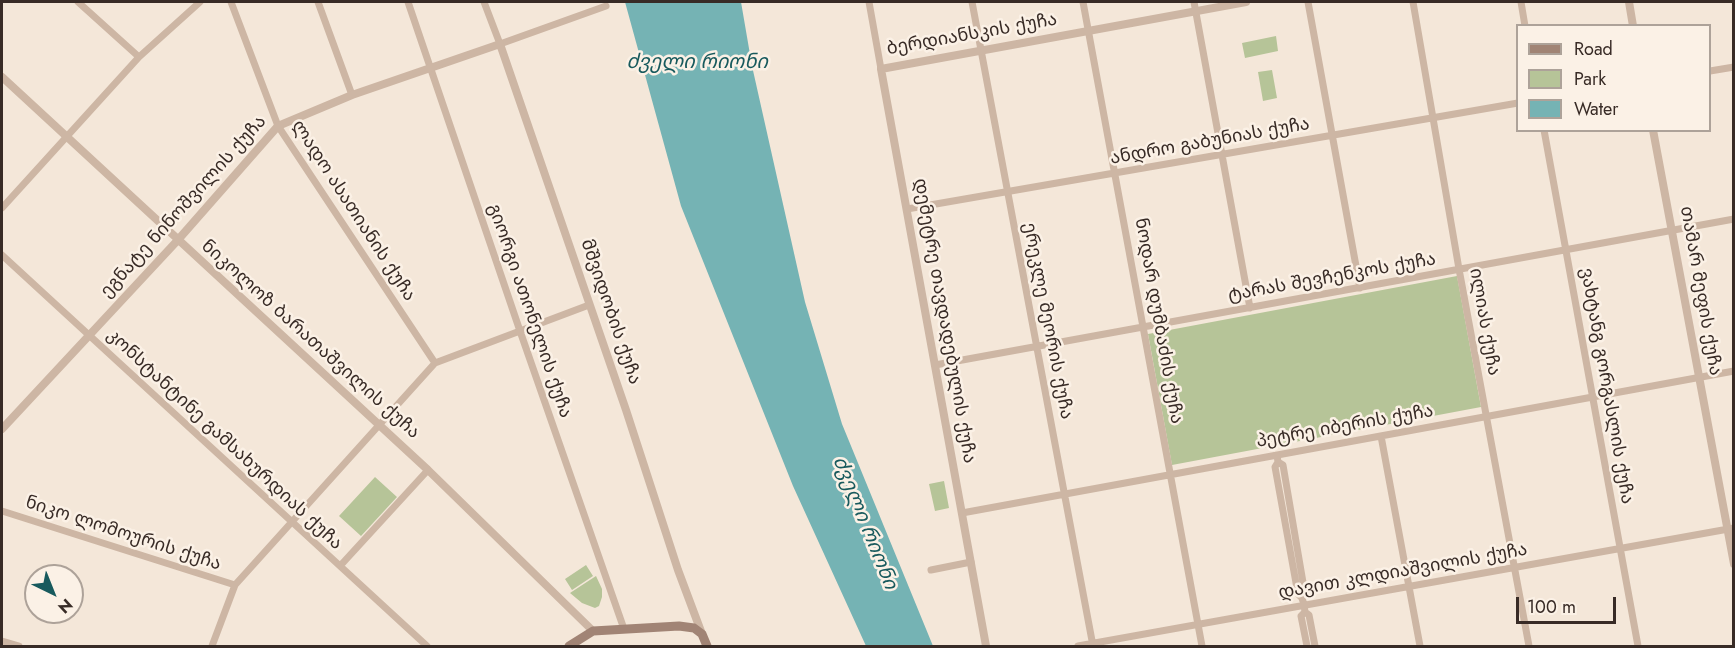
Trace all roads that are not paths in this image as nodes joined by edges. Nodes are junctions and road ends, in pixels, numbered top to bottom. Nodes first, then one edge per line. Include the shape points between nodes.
1 (78, 2) edge
2 (200, 2) edge
3 (231, 2) edge
4 (318, 2) edge
5 (408, 2) edge
6 (484, 2) edge
7 (869, 2) edge
8 (972, 2) edge
9 (1083, 2) edge
10 (1246, 2) edge
11 (1308, 2) edge
12 (1413, 2) edge
13 (1521, 2) edge
14 (1629, 2) edge
15 (606, 6) dead end
16 (1195, 6) edge
17 (1525, 24) edge
18 (1633, 24) edge
19 (1089, 31) junction
20 (500, 44) junction
21 (981, 50) junction
22 (139, 57) junction
23 (1734, 67) edge
24 (432, 68) junction
25 (881, 69) junction
26 (1711, 71) edge
27 (2, 77) edge
28 (352, 95) junction
29 (1516, 103) edge
30 (1433, 118) junction
31 (278, 126) junction
32 (1544, 132) edge
33 (1653, 132) edge
34 (66, 136) junction
35 (1332, 136) junction
36 (1222, 154) junction
37 (1116, 173) junction
38 (1008, 192) junction
39 (2, 208) edge
40 (907, 209) junction
41 (1734, 219) edge
42 (1673, 230) junction
43 (177, 241) junction
44 (1566, 250) junction
45 (2, 255) edge
46 (1459, 269) junction
47 (1360, 288) junction
48 (590, 305) junction
49 (1250, 308) junction
50 (1144, 328) junction
51 (520, 331) junction
52 (89, 336) junction
53 (1037, 347) junction
54 (435, 363) junction
55 (935, 365) junction
56 (1734, 371) edge
57 (1700, 377) junction
58 (1593, 398) junction
59 (1486, 417) junction
60 (380, 427) junction
61 (2, 428) edge
62 (1381, 436) junction
63 (1278, 459) junction
64 (428, 470) junction
65 (1171, 474) junction
66 (1064, 494) junction
67 (2, 511) edge
68 (962, 513) junction
69 (292, 523) junction
70 (1730, 528) edge
71 (1620, 547) junction
72 (971, 562) junction
73 (1734, 564) edge
74 (340, 566) junction
75 (1514, 566) junction
76 (931, 570) dead end
77 (235, 585) junction
78 (1408, 586) junction
79 (1304, 605) junction
80 (698, 618) junction
81 (1198, 625) junction
82 (679, 626) junction
83 (624, 629) junction
84 (593, 631) junction
85 (702, 633) junction
86 (2, 641) edge
87 (1092, 645) edge
88 (19, 646) edge
89 (212, 646) edge
90 (427, 646) edge
91 (569, 646) edge
92 (707, 646) edge
93 (986, 646) edge
94 (1078, 646) edge
95 (1202, 646) edge
96 (1307, 646) edge
97 (1315, 646) edge
98 (1420, 646) edge
99 (1529, 646) edge
100 (1638, 646) edge

1 - 22 street
2 - 22 street
3 - 31 street, ლადო ასათიანის ქუჩა
4 - 28 street
5 - 24 street, გიორგი ათონელის ქუჩა
6 - 20 street, მშვიდობის ქუჩა
7 - 25 street, დემეტრე თავდადებულის ქუჩა
8 - 21 street, ერეკლე მეორის ქუჩა
9 - 19 street, ნოდარ დუმბაძის ქუჩა
10 - 16 street, ბერდიანსკის ქუჩა
11 - 35 street
12 - 30 street, ილიას ქუჩა
13 - 17 street
14 - 18 street
15 - 20 street
16 - 19 street, ბერდიანსკის ქუჩა
16 - 36 street
19 - 21 street, ბერდიანსკის ქუჩა
19 - 37 street, ნოდარ დუმბაძის ქუჩა
20 - 24 street, ეგნატე ნინოშვილის ქუჩა
20 - 48 street, მშვიდობის ქუჩა
21 - 25 street, ბერდიანსკის ქუჩა
21 - 38 street, ერეკლე მეორის ქუჩა
22 - 34 street
23 - 26 street
24 - 28 street, ეგნატე ნინოშვილის ქუჩა
24 - 51 street, გიორგი ათონელის ქუჩა
25 - 40 street, დემეტრე თავდადებულის ქუჩა
27 - 34 street, ნიკოლოზ ბარათაშვილის ქუჩა
28 - 31 street, ეგნატე ნინოშვილის ქუჩა
29 - 30 street, ანდრო გაბუნიას ქუჩა
30 - 35 street, ანდრო გაბუნიას ქუჩა
30 - 46 street, ილიას ქუჩა
31 - 43 street, ეგნატე ნინოშვილის ქუჩა
31 - 54 street, ლადო ასათიანის ქუჩა
32 - 44 street, ვახტანგ გორგასლის ქუჩა
33 - 42 street, თამარ მეფის ქუჩა
34 - 39 street
34 - 43 street, ნიკოლოზ ბარათაშვილის ქუჩა
35 - 36 street, ანდრო გაბუნიას ქუჩა
35 - 47 street
36 - 37 street, ანდრო გაბუნიას ქუჩა
36 - 49 street
37 - 38 street, ანდრო გაბუნიას ქუჩა
37 - 50 street, ნოდარ დუმბაძის ქუჩა
38 - 40 street, ანდრო გაბუნიას ქუჩა
38 - 53 street, ერეკლე მეორის ქუჩა
40 - 55 street, დემეტრე თავდადებულის ქუჩა
41 - 42 street, ტარას შევჩენკოს ქუჩა
42 - 44 street, ტარას შევჩენკოს ქუჩა
42 - 57 street, თამარ მეფის ქუჩა
43 - 52 street, ეგნატე ნინოშვილის ქუჩა
43 - 60 street, ნიკოლოზ ბარათაშვილის ქუჩა
44 - 46 street, ტარას შევჩენკოს ქუჩა
44 - 58 street, ვახტანგ გორგასლის ქუჩა
45 - 52 street, კონსტანტინე გამსახურდიას ქუჩა
46 - 47 street, ტარას შევჩენკოს ქუჩა
46 - 59 street, ილიას ქუჩა
47 - 49 street, ტარას შევჩენკოს ქუჩა
48 - 51 street
48 - 80 street, მშვიდობის ქუჩა via 678,570
49 - 50 street, ტარას შევჩენკოს ქუჩა
50 - 53 street, ტარას შევჩენკოს ქუჩა
50 - 65 street, ნოდარ დუმბაძის ქუჩა
51 - 54 street
51 - 83 street, გიორგი ათონელის ქუჩა
52 - 61 street, ეგნატე ნინოშვილის ქუჩა
52 - 69 street, კონსტანტინე გამსახურდიას ქუჩა
53 - 55 street, ტარას შევჩენკოს ქუჩა
53 - 66 street, ერეკლე მეორის ქუჩა
54 - 60 street
55 - 68 street, დემეტრე თავდადებულის ქუჩა
56 - 57 street, პეტრე იბერის ქუჩა
57 - 58 street, პეტრე იბერის ქუჩა
57 - 70 street, თამარ მეფის ქუჩა
58 - 59 street, პეტრე იბერის ქუჩა
58 - 71 street, ვახტანგ გორგასლის ქუჩა
59 - 62 street, პეტრე იბერის ქუჩა
59 - 75 street, ილიას ქუჩა
60 - 64 street, ნიკოლოზ ბარათაშვილის ქუჩა
60 - 69 street
62 - 63 street, პეტრე იბერის ქუჩა
62 - 78 street
63 - 65 street, პეტრე იბერის ქუჩა
63 - 79 street via 1283,465
64 - 74 street
64 - 84 street, ნიკოლოზ ბარათაშვილის ქუჩა
65 - 66 street, პეტრე იბერის ქუჩა
65 - 81 street, ნოდარ დუმბაძის ქუჩა
66 - 68 street, პეტრე იბერის ქუჩა
66 - 87 street, ერეკლე მეორის ქუჩა
67 - 77 street, ნიკო ლომოურის ქუჩა
68 - 72 street, დემეტრე თავდადებულის ქუჩა
69 - 74 street, კონსტანტინე გამსახურდიას ქუჩა
69 - 77 street
70 - 71 street, დავით კლდიაშვილის ქუჩა
70 - 73 street, თამარ მეფის ქუჩა
71 - 75 street, დავით კლდიაშვილის ქუჩა
71 - 100 street, ვახტანგ გორგასლის ქუჩა
72 - 76 street
72 - 93 street, დემეტრე თავდადებულის ქუჩა
74 - 90 street, კონსტანტინე გამსახურდიას ქუჩა
75 - 78 street, დავით კლდიაშვილის ქუჩა
75 - 99 street, ილიას ქუჩა
77 - 89 street
78 - 79 street, დავით კლდიაშვილის ქუჩა
78 - 98 street
79 - 81 street, დავით კლდიაშვილის ქუჩა
79 - 96 street
79 - 97 street
80 - 82 street
80 - 85 street, მშვიდობის ქუჩა
81 - 87 street, დავით კლდიაშვილის ქუჩა
81 - 95 street, ნოდარ დუმბაძის ქუჩა
82 - 83 main road
82 - 85 main road
83 - 84 main road
84 - 91 main road
85 - 92 main road
86 - 88 street
87 - 94 street, დავით კლდიაშვილის ქუჩა

